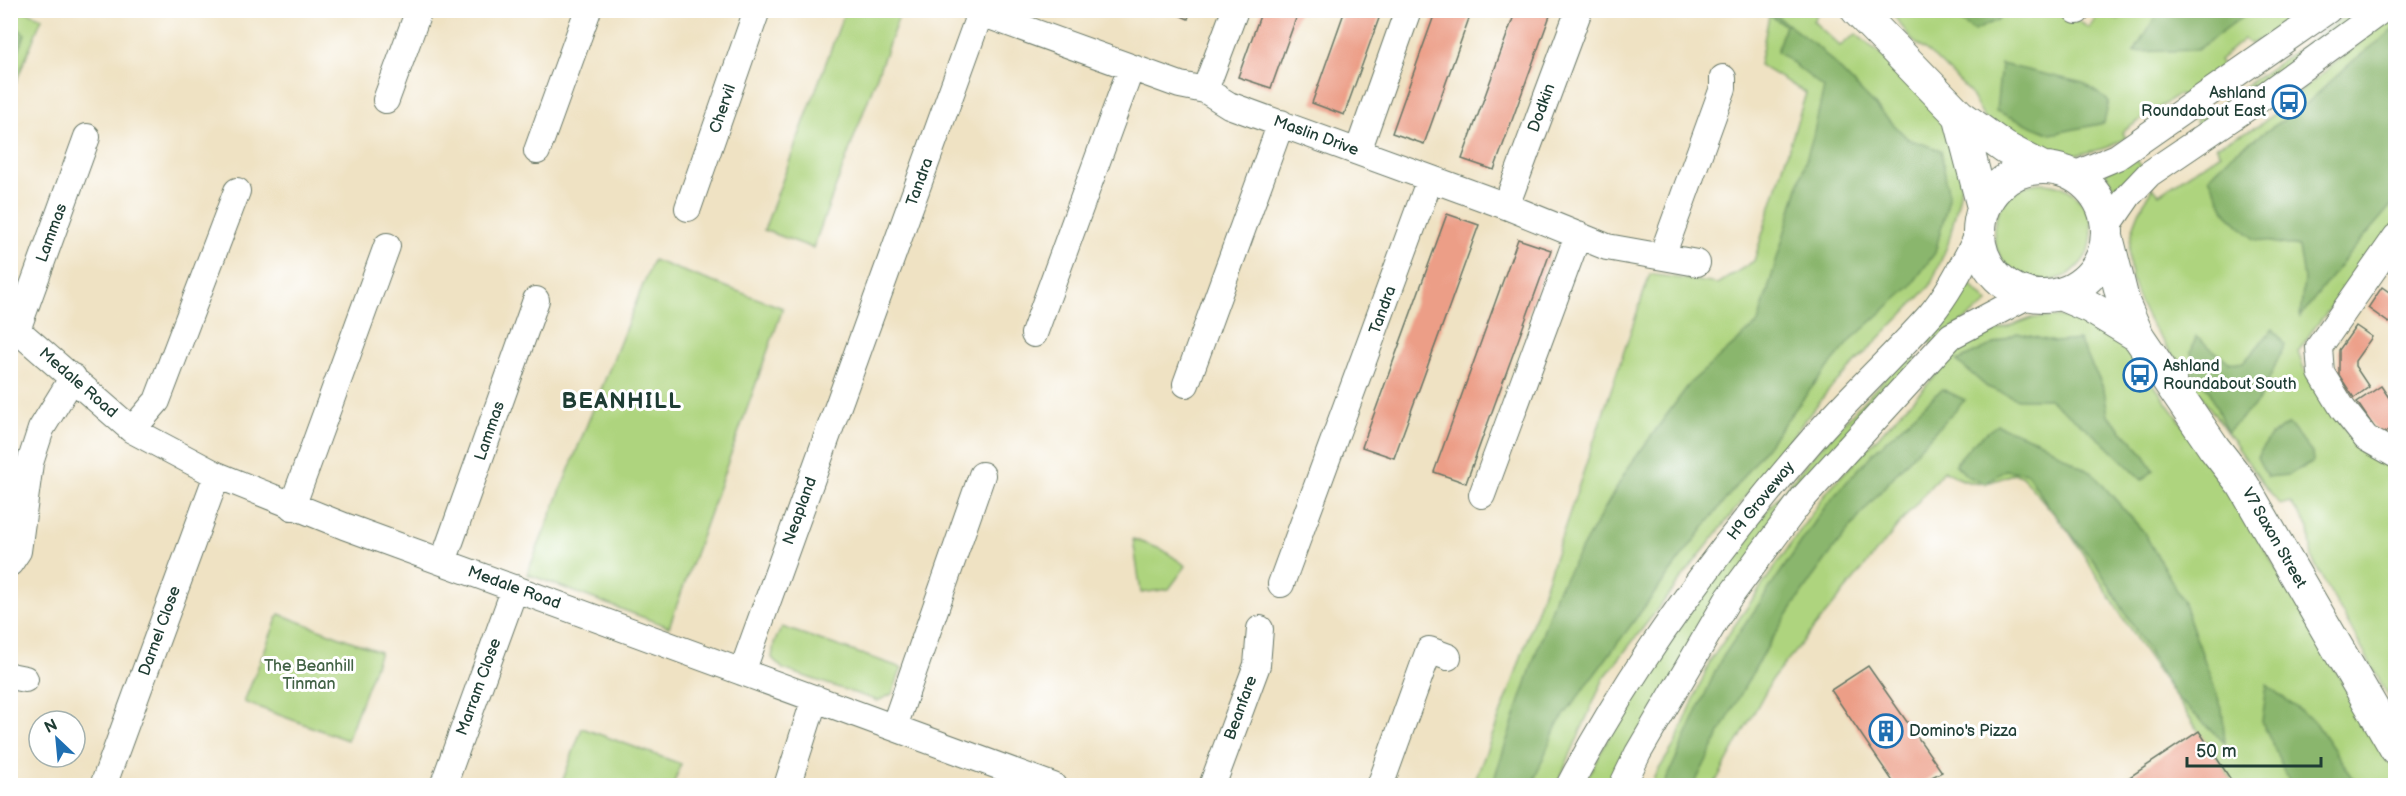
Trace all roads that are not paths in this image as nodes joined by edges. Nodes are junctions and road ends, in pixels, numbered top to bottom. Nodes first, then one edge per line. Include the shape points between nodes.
1 (419, 10) edge
2 (588, 10) edge
3 (757, 10) edge
4 (1235, 10) edge
5 (1408, 10) edge
6 (1579, 10) edge
7 (1857, 10) edge
8 (2328, 10) edge
9 (2382, 10) edge
10 (976, 12) edge
11 (1131, 68) junction
12 (1723, 78) dead end
13 (1205, 90) junction
14 (386, 100) dead end
15 (1959, 115) junction
16 (1281, 123) junction
17 (87, 137) dead end
18 (537, 151) dead end
19 (1358, 151) junction
20 (2041, 167) junction
21 (2074, 175) junction
22 (1430, 179) junction
23 (237, 191) dead end
24 (1506, 206) junction
25 (688, 208) dead end
26 (1981, 222) junction
27 (2107, 232) junction
28 (1578, 235) junction
29 (2396, 237) edge
30 (387, 246) dead end
31 (1662, 256) junction
32 (1697, 263) dead end
33 (2060, 294) junction
34 (2029, 295) junction
35 (536, 300) dead end
36 (14, 329) edge
37 (1034, 334) dead end
38 (2138, 336) junction
39 (860, 350) joint
40 (73, 377) junction
41 (1185, 384) dead end
42 (132, 430) junction
43 (2396, 455) edge
44 (982, 475) dead end
45 (217, 476) junction
46 (1482, 495) dead end
47 (292, 507) junction
48 (443, 562) junction
49 (10, 563) edge
50 (1281, 584) dead end
51 (515, 588) junction
52 (1260, 629) dead end
53 (1698, 648) junction
54 (1431, 651) dead end
55 (742, 672) junction
56 (815, 698) junction
57 (894, 727) junction
58 (2396, 749) edge
59 (103, 786) edge
60 (443, 786) edge
61 (787, 786) edge
62 (1053, 786) edge
63 (1212, 786) edge
64 (1380, 786) edge
65 (1569, 786) edge
66 (1622, 786) edge
67 (1642, 786) edge

1 - 14 street
2 - 18 street
3 - 25 street, Chervil
4 - 13 street
5 - 19 street
6 - 24 street, Dodkin
7 - 15 main road
8 - 21 street via 2117,157
9 - 27 street via 2149,174 2129,195
10 - 11 street, Maslin Drive
10 - 39 street, Tandra
11 - 13 street, Maslin Drive
11 - 37 street
12 - 31 street via 1723,88
13 - 16 street, Maslin Drive via 1229,105
15 - 20 main road via 2005,148
15 - 26 main road
16 - 19 street, Maslin Drive
16 - 41 street
17 - 36 street, Lammas
19 - 22 street, Maslin Drive
20 - 21 main road
20 - 26 main road via 2006,178 1993,191
21 - 27 main road via 2091,188 2103,206
22 - 24 street, Maslin Drive
22 - 50 street, Tandra
23 - 42 street via 157,401
24 - 28 street, Maslin Drive
26 - 34 main road via 1983,256 1994,274
26 - 65 street, H9 Groveway via 1950,287 1931,313 1813,438 1696,581 1622,690
27 - 33 main road via 2103,256 2093,273
27 - 38 main road, V7 Saxon Street via 2124,304
28 - 31 street, Maslin Drive via 1606,247
28 - 46 street
29 - 43 street via 2319,347 2321,373 2343,409 2366,438
30 - 47 street
31 - 32 street, Maslin Drive
33 - 34 main road
33 - 38 main road, V7 Saxon Street
34 - 53 street, H9 Groveway via 1950,336 1899,390 1803,498 1728,599
35 - 48 street, Lammas
36 - 40 street, Medale Road
38 - 58 main road, V7 Saxon Street via 2243,485
39 - 55 street, Neapland
40 - 42 street, Medale Road
40 - 49 street via 41,429 30,463 18,551
42 - 45 street, Medale Road
44 - 57 street
45 - 47 street, Medale Road
45 - 59 street, Darnel Close
47 - 48 street, Medale Road
48 - 51 street, Medale Road
51 - 55 street, Medale Road
51 - 60 street, Marram Close
52 - 63 street, Beanfare via 1257,665
53 - 66 street, H9 Groveway
53 - 67 street
54 - 64 street
55 - 56 street, Medale Road
56 - 57 street, Medale Road
56 - 61 street
57 - 62 street, Medale Road

